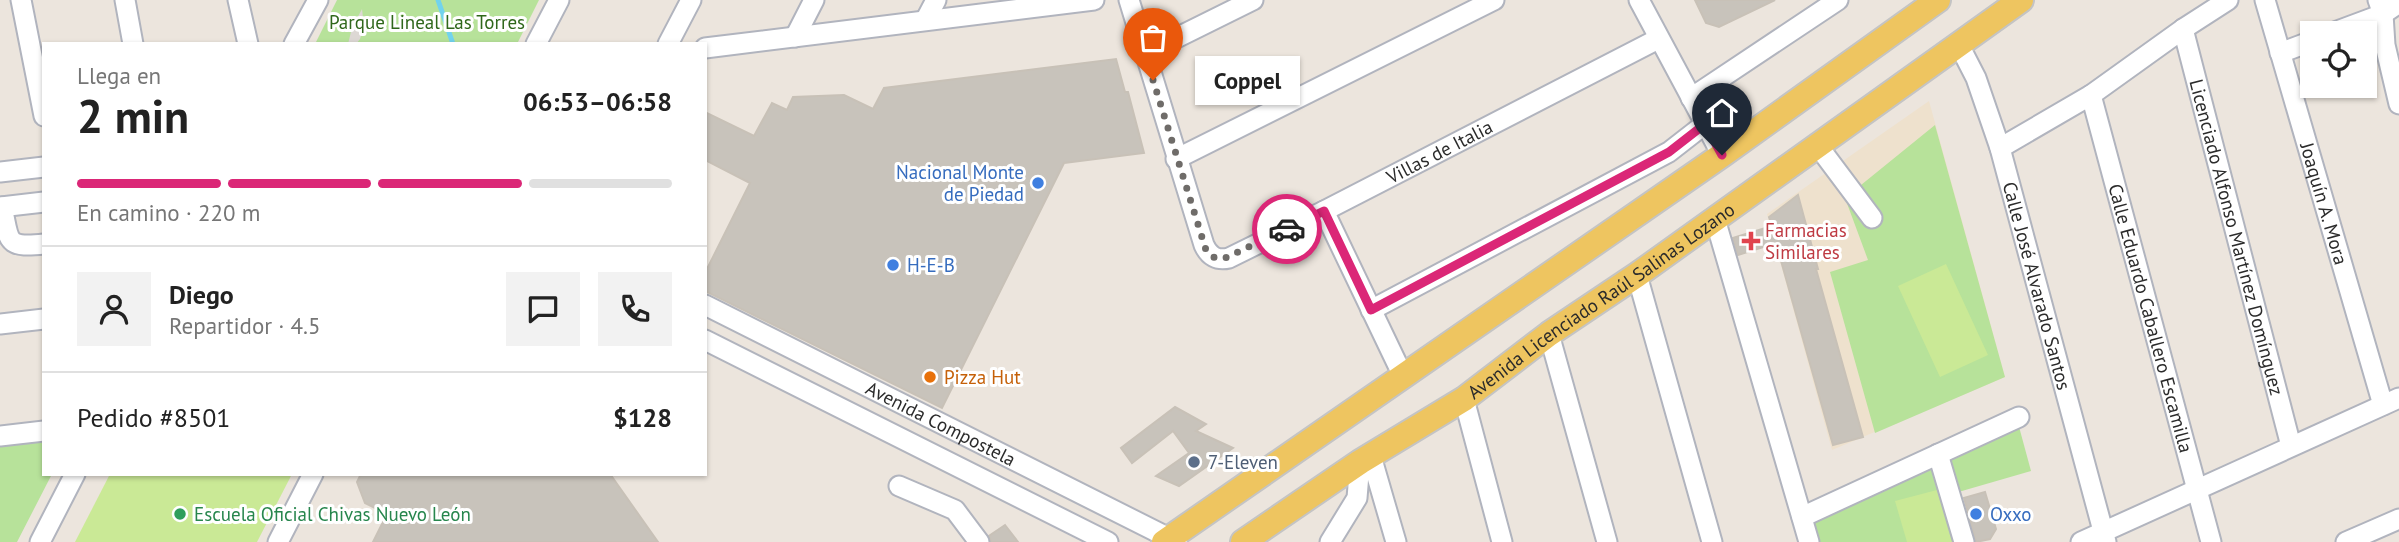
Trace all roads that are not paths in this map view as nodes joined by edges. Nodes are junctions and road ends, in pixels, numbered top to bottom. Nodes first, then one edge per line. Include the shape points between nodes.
1 (21, 0) edge
2 (124, 0) edge
3 (238, 0) edge
4 (318, 0) edge
5 (559, 0) edge
6 (691, 0) edge
7 (814, 0) edge
8 (936, 0) edge
9 (1094, 0) edge
10 (1129, 0) edge
11 (1252, 0) edge
12 (1494, 0) edge
13 (1639, 0) edge
14 (1838, 0) edge
15 (1938, 0) edge
16 (2021, 0) edge
17 (2228, 0) edge
18 (2265, 0) edge
19 (2399, 3) edge
20 (2380, 7) edge
21 (926, 19) junction
22 (2354, 21) edge
23 (2183, 29) junction
24 (795, 37) junction
25 (1658, 39) junction
26 (133, 42) edge
27 (248, 42) edge
28 (295, 42) edge
29 (538, 42) edge
30 (669, 42) edge
31 (1958, 43) junction
32 (2300, 46) edge
33 (707, 48) edge
34 (1146, 53) junction
35 (2280, 53) junction
36 (2091, 96) junction
37 (1691, 98) junction
38 (2399, 104) edge
39 (42, 106) edge
40 (1705, 124) junction
41 (1818, 146) junction
42 (2000, 148) junction
43 (1722, 155) junction
44 (1176, 159) junction
45 (42, 167) edge
46 (0, 172) edge
47 (42, 202) edge
48 (1, 207) edge
49 (1324, 211) junction
50 (1872, 218) dead end
51 (1715, 219) junction
52 (42, 244) edge
53 (1637, 275) junction
54 (707, 306) edge
55 (1371, 310) junction
56 (729, 316) junction
57 (42, 319) edge
58 (0, 324) edge
59 (1549, 334) junction
60 (710, 343) edge
61 (1403, 376) junction
62 (1464, 399) junction
63 (2391, 401) edge
64 (898, 403) junction
65 (2019, 417) dead end
66 (42, 431) edge
67 (885, 431) junction
68 (0, 436) edge
69 (2291, 446) junction
70 (1938, 454) junction
71 (1366, 459) junction
72 (74, 476) edge
73 (312, 476) edge
74 (1053, 480) junction
75 (899, 486) dead end
76 (2195, 490) junction
77 (1024, 500) junction
78 (1802, 517) junction
79 (2399, 519) edge
80 (2104, 537) edge
81 (1170, 541) edge
82 (40, 542) edge
83 (278, 542) edge
84 (979, 542) edge
85 (1108, 542) edge
86 (1242, 542) edge
87 (1330, 542) edge
88 (1396, 542) edge
89 (1502, 542) edge
90 (1607, 542) edge
91 (1712, 542) edge
92 (1809, 542) edge
93 (1964, 542) edge
94 (2081, 542) edge
95 (2211, 542) edge
96 (2346, 542) edge

1 - 39 street
2 - 26 street
3 - 27 street
4 - 28 street
5 - 29 street
6 - 30 street
7 - 24 street
8 - 21 street
9 - 21 street
10 - 34 street
11 - 34 street
12 - 44 street
13 - 25 street
14 - 37 street
15 - 43 main road
16 - 31 main road, Avenida Licenciado Raúl Salinas Lozano
17 - 23 street
18 - 35 street, Joaquín A. Mora
19 - 20 street
20 - 22 street
20 - 38 street
21 - 24 street
23 - 36 street
23 - 69 street, Licenciado Alfonso Martínez Domínguez
24 - 33 street
25 - 37 street
25 - 49 street, Villas de Italia
31 - 41 main road, Avenida Licenciado Raúl Salinas Lozano
31 - 42 street, Calle José Alvarado Santos via 1976,78
32 - 35 street
34 - 44 street
35 - 63 street, Joaquín A. Mora
36 - 42 street
36 - 76 street, Calle Eduardo Caballero Escamilla
37 - 40 street
40 - 43 street
40 - 55 street via 1669,152
41 - 50 street
41 - 51 main road, Avenida Licenciado Raúl Salinas Lozano
42 - 80 street, Calle José Alvarado Santos
43 - 61 main road
44 - 49 street, Villas de Italia via 1204,245 1218,259 1229,258
45 - 46 street
47 - 48 street
48 - 52 street via 14,244
49 - 55 street
51 - 53 main road, Avenida Licenciado Raúl Salinas Lozano
51 - 78 street
53 - 59 main road, Avenida Licenciado Raúl Salinas Lozano
53 - 91 street
54 - 56 street, Avenida Compostela
55 - 61 street
56 - 60 street
56 - 64 street, Avenida Compostela
57 - 58 street
59 - 62 main road, Avenida Licenciado Raúl Salinas Lozano
59 - 90 street
60 - 67 street, Avenida Compostela
61 - 81 main road
62 - 71 main road, Avenida Licenciado Raúl Salinas Lozano
62 - 89 street
63 - 69 street
64 - 67 street
64 - 74 street, Avenida Compostela
65 - 70 street
66 - 68 street
67 - 77 street, Avenida Compostela
69 - 76 street
70 - 78 street
70 - 93 street
71 - 86 main road, Avenida Licenciado Raúl Salinas Lozano
71 - 87 street via 1357,498
71 - 88 street
72 - 82 street
73 - 83 street
74 - 77 street
74 - 81 street, Avenida Compostela
75 - 84 street via 955,510
76 - 80 street
76 - 95 street, Calle Eduardo Caballero Escamilla
77 - 85 street, Avenida Compostela
78 - 92 street
79 - 96 street
80 - 94 street

